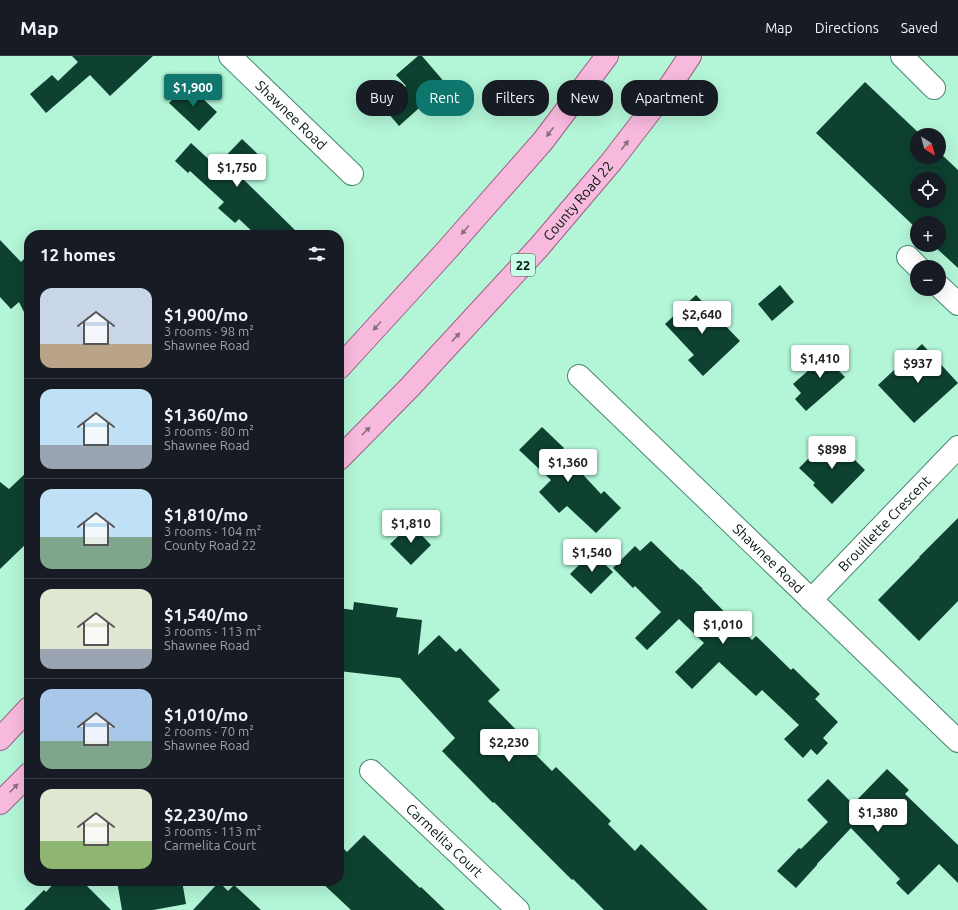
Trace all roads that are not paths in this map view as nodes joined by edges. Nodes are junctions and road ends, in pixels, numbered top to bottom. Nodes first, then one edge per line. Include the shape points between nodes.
1 (230, 56) edge
2 (607, 56) edge
3 (690, 56) edge
4 (902, 56) edge
5 (934, 88) dead end
6 (352, 174) dead end
7 (946, 293) edge
8 (958, 304) edge
9 (344, 363) edge
10 (579, 376) dead end
11 (958, 447) edge
12 (344, 454) edge
13 (811, 600) junction
14 (24, 713) edge
15 (0, 739) edge
16 (958, 741) edge
17 (371, 771) dead end
18 (24, 779) edge
19 (0, 803) edge
20 (518, 910) edge

1 - 6 street, Shawnee Road
2 -> 9 main road via 543,141
12 -> 3 main road, County Road 22 / 22 via 410,387 539,247 612,161
4 - 5 street
7 - 8 street
10 - 13 street, Shawnee Road
11 - 13 street, Brouillette Crescent
13 - 16 street, Shawnee Road
14 - 15 main road
17 - 20 street, Carmelita Court
19 -> 18 main road

